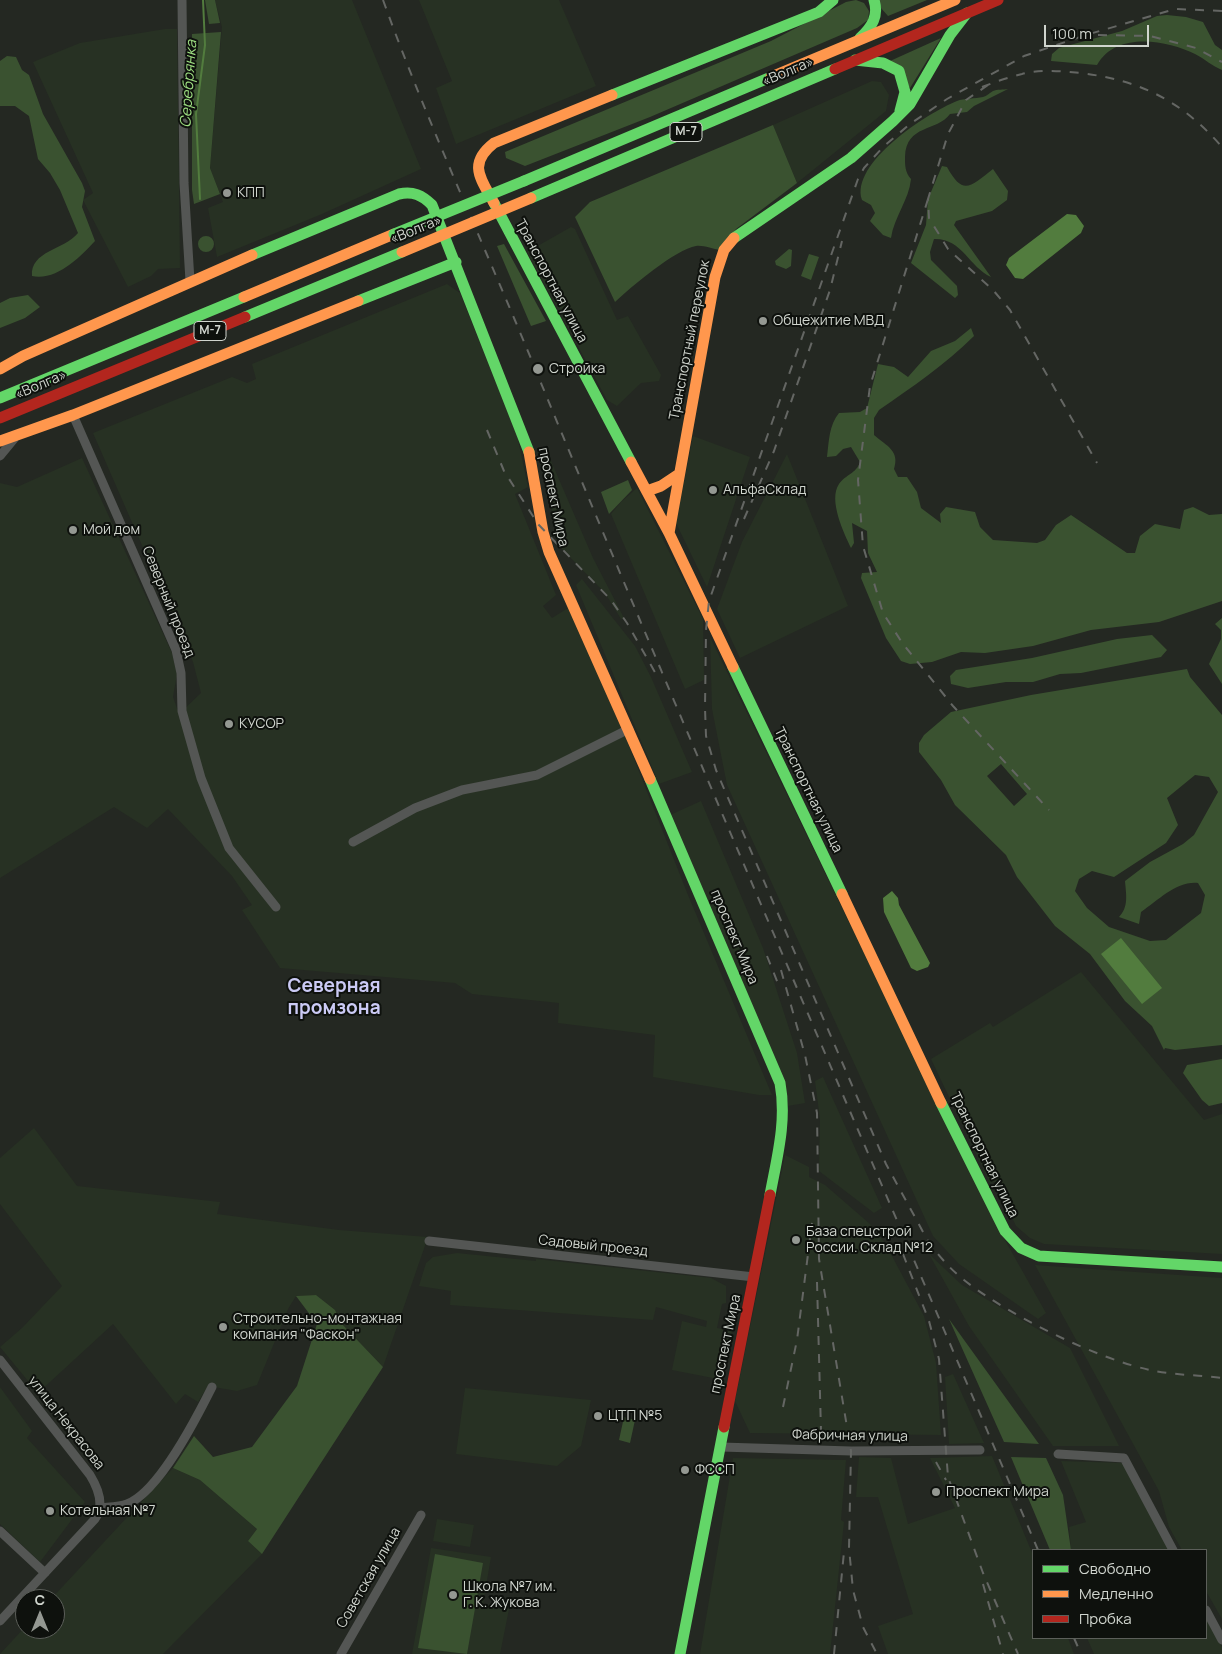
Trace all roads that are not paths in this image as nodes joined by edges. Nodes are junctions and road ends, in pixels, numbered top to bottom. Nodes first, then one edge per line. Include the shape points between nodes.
1 (182, 0) edge
2 (833, 0) edge
3 (874, 0) edge
4 (955, 0) edge
5 (998, 0) edge
6 (967, 13) junction
7 (859, 40) junction
8 (854, 60) junction
9 (897, 118) junction
10 (456, 262) junction
11 (190, 281) junction
12 (0, 370) edge
13 (0, 398) edge
14 (73, 415) junction
15 (0, 418) edge
16 (16, 437) junction
17 (0, 441) edge
18 (0, 456) edge
19 (679, 474) junction
20 (676, 488) junction
21 (650, 496) junction
22 (669, 533) junction
23 (629, 728) junction
24 (353, 842) dead end
25 (276, 907) dead end
26 (429, 1241) dead end
27 (1222, 1267) edge
28 (754, 1277) junction
29 (0, 1360) edge
30 (212, 1387) dead end
31 (720, 1447) junction
32 (980, 1450) dead end
33 (1058, 1454) dead end
34 (100, 1508) junction
35 (420, 1515) dead end
36 (0, 1531) edge
37 (1173, 1549) edge
38 (45, 1573) junction
39 (1207, 1612) edge
40 (0, 1621) edge
41 (1222, 1640) edge
42 (341, 1654) edge
43 (680, 1654) edge

1 - 11 street via 184,183
2 - 21 main road, Транспортная улица via 819,12 494,143 481,152 478,174
3 - 7 main road via 876,17 871,29
4 - 7 main road, М-7
5 - 6 main road, М-7
6 - 8 main road, М-7
6 - 9 main road, Транспортный переулок via 950,35 910,104
7 - 13 main road, «Волга» / М-7, bridge
8 - 9 main road via 883,63 899,71 905,92
8 - 15 main road, «Волга» / М-7, bridge
9 - 19 main road, Транспортный переулок via 851,158 736,235 724,250 715,277
10 - 11 main road, проспект Мира via 432,205 420,193 408,192
10 - 14 main road
10 - 23 main road, проспект Мира via 528,448 549,552
11 - 12 main road, проспект Мира via 23,356
14 - 16 main road
14 - 25 street, Северный проезд via 176,650 181,673 182,711 201,778 228,848
16 - 17 main road
16 - 18 street
19 - 20 main road, Транспортный переулок
19 - 21 main road
20 - 21 main road via 666,495
20 - 22 main road, Транспортный переулок
21 - 22 main road, Транспортная улица
22 - 27 main road, Транспортная улица via 991,1207 1012,1243 1039,1256
23 - 24 street via 538,775 462,790 415,808
23 - 28 main road, проспект Мира via 780,1083 784,1105 782,1126
26 - 28 street, Садовый проезд
28 - 31 main road, проспект Мира
29 - 34 street, улица Некрасова via 90,1475 97,1486
30 - 34 street via 170,1463 128,1504
31 - 32 street, Фабричная улица
31 - 43 main road, проспект Мира
33 - 37 street via 1124,1458
34 - 38 street via 95,1519
35 - 42 street, Советская улица
36 - 38 street
38 - 40 street
39 - 41 street

